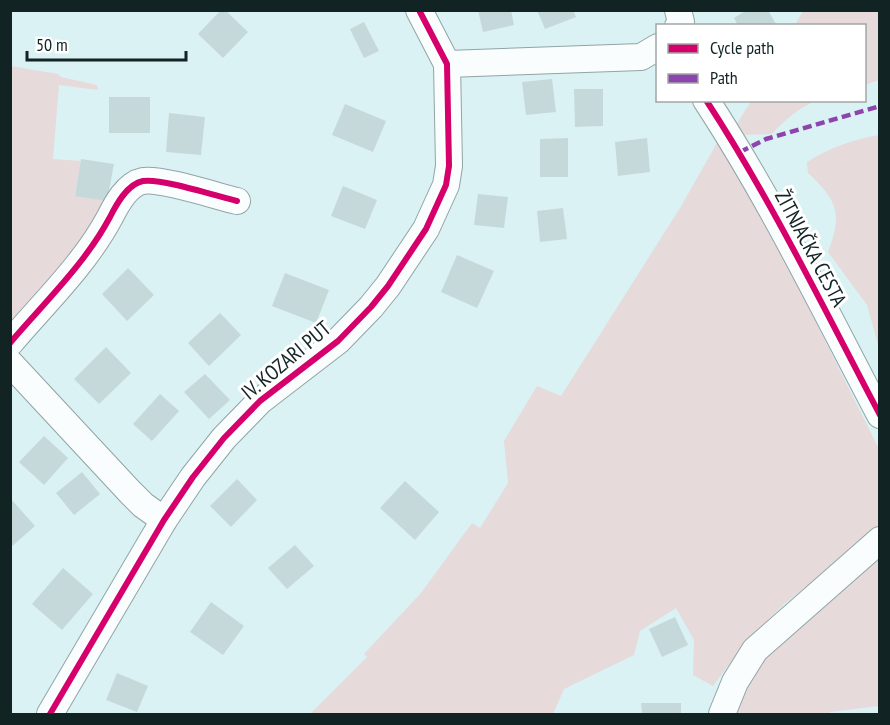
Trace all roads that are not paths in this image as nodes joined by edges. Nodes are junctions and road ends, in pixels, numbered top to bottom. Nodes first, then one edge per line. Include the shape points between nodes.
1 (419, 10) edge
2 (652, 57) edge
3 (447, 64) junction
4 (707, 102) edge
5 (237, 201) dead end
6 (10, 344) edge
7 (10, 363) edge
8 (879, 415) edge
9 (164, 520) junction
10 (879, 540) edge
11 (50, 714) edge
12 (722, 714) edge

1 - 3 street, IV. KOZARI PUT
2 - 3 street
3 - 9 street, IV. KOZARI PUT via 449,166 446,185 426,229 371,307 338,341 246,415
4 - 8 street, ŽITNJAČKA CESTA via 780,223
5 - 6 street via 158,182 137,183 119,202 89,250
7 - 9 street via 130,492
9 - 11 street, IV. KOZARI PUT
10 - 12 street via 755,650 735,682

